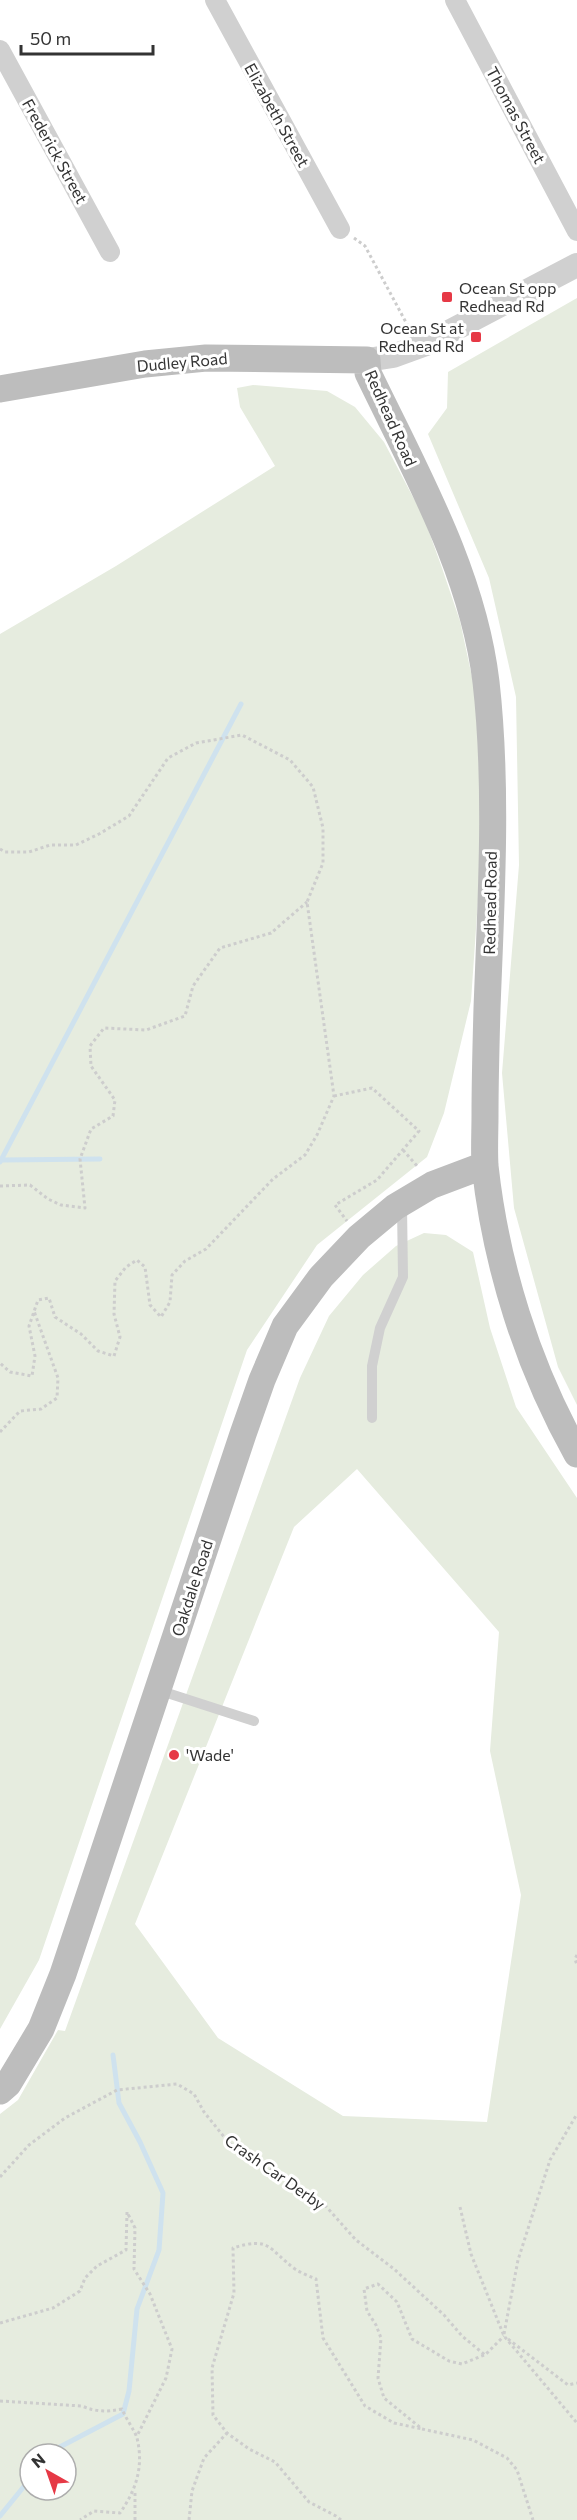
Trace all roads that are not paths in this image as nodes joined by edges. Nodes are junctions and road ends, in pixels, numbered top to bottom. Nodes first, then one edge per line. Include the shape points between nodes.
1 (215, 0) edge
2 (455, 0) edge
3 (0, 50) edge
4 (340, 229) road end
5 (577, 231) edge
6 (110, 252) dead end
7 (577, 265) edge
8 (367, 360) junction
9 (0, 389) edge
10 (485, 1165) junction
11 (402, 1202) junction
12 (372, 1418) dead end
13 (577, 1454) edge
14 (158, 1690) junction
15 (254, 1721) dead end
16 (0, 2091) edge

1 - 4 street, Elizabeth Street
2 - 5 street, Thomas Street
3 - 6 street, Frederick Street
7 - 8 street via 426,344 393,357
8 - 9 main road, Dudley Road via 206,358 145,364
8 - 10 main road, Redhead Road via 368,373 460,573 485,678 491,734 491,909
10 - 11 main road, Oakdale Road via 432,1185
10 - 13 main road, Redhead Road via 501,1255 525,1340 560,1424
11 - 12 lane via 403,1277 380,1328 372,1366
11 - 14 main road, Oakdale Road via 344,1252 285,1326 243,1434
14 - 15 lane
14 - 16 main road, Oakdale Road via 59,1985 41,2029

